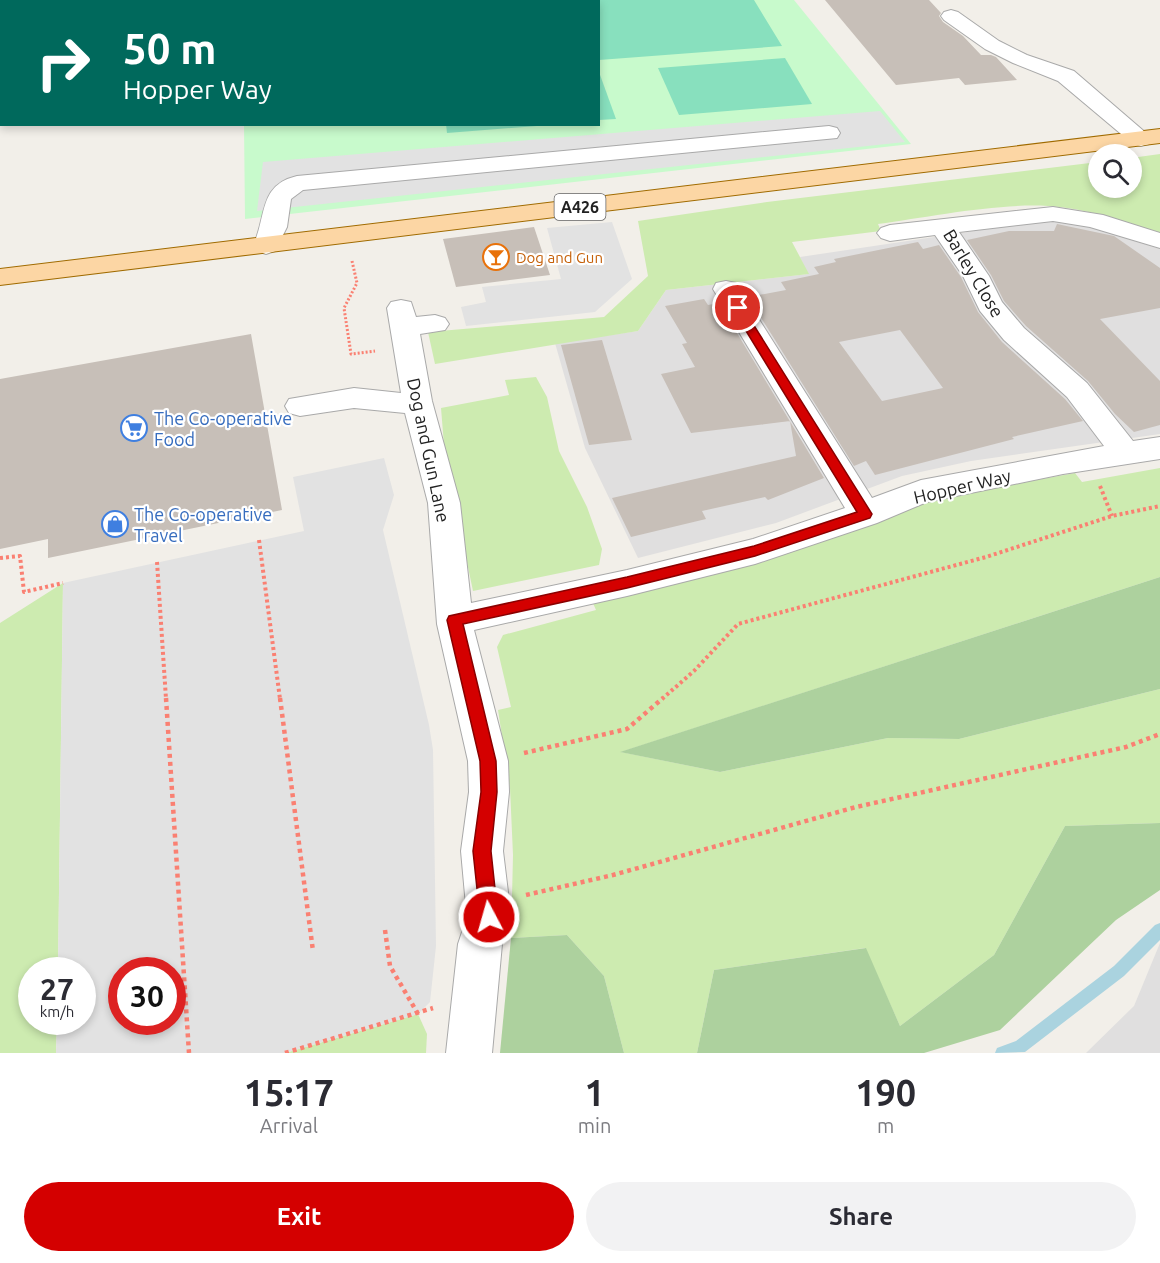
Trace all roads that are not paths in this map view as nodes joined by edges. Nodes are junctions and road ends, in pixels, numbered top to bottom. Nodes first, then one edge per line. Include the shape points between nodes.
1 (951, 16) dead end
2 (829, 133) dead end
3 (1150, 137) edge
4 (942, 225) junction
5 (890, 234) dead end
6 (1158, 241) dead end
7 (266, 246) junction
8 (0, 277) edge
9 (726, 289) dead end
10 (412, 327) road end
11 (417, 401) junction
12 (300, 406) dead end
13 (1160, 448) edge
14 (1125, 454) junction
15 (865, 514) junction
16 (455, 620) junction
17 (469, 1053) edge

1 - 3 street via 992,45 1066,76
2 - 7 street via 297,183 275,201 274,228
3 - 7 main road, A426
4 - 5 street
4 - 6 street, Barley Close via 1053,214 1094,220
4 - 14 street, Barley Close via 1002,320 1077,390
7 - 8 main road, A426
9 - 15 street
10 - 11 street, Dog and Gun Lane
11 - 12 street via 354,398
11 - 16 street, Dog and Gun Lane via 444,502
13 - 14 street, Hopper Way
14 - 15 street, Hopper Way via 921,492
15 - 16 street, Hopper Way via 755,551
16 - 17 street, Dog and Gun Lane via 488,761 489,792 482,851 489,917 480,944

